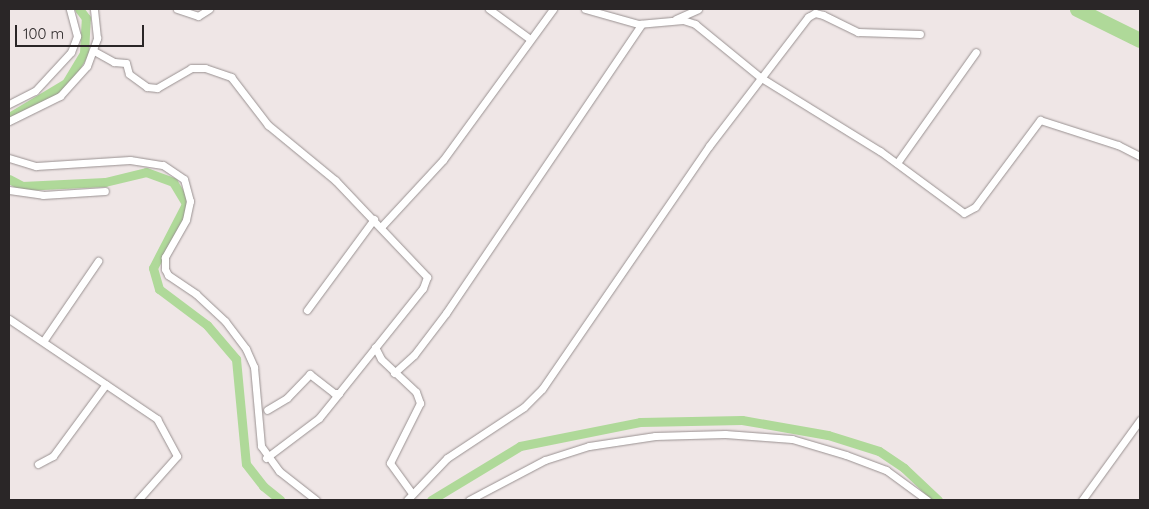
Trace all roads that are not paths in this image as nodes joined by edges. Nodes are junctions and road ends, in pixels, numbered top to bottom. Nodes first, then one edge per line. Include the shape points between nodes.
1 (70, 9) edge
2 (94, 9) edge
3 (177, 9) edge
4 (208, 9) edge
5 (489, 9) edge
6 (554, 9) edge
7 (585, 9) edge
8 (698, 9) edge
9 (817, 10) edge
10 (673, 21) junction
11 (642, 24) junction
12 (920, 34) dead end
13 (530, 39) junction
14 (94, 51) junction
15 (976, 52) dead end
16 (760, 77) junction
17 (9, 104) edge
18 (9, 121) edge
19 (1140, 156) edge
20 (9, 158) edge
21 (897, 163) junction
22 (9, 190) edge
23 (105, 191) dead end
24 (374, 219) junction
25 (382, 227) junction
26 (98, 261) dead end
27 (307, 310) dead end
28 (9, 319) edge
29 (44, 340) junction
30 (375, 347) junction
31 (394, 373) junction
32 (106, 384) junction
33 (340, 393) junction
34 (267, 410) dead end
35 (1140, 420) edge
36 (266, 458) junction
37 (38, 464) dead end
38 (412, 493) junction
39 (138, 500) edge
40 (316, 500) edge
41 (407, 500) edge
42 (469, 500) edge
43 (927, 500) edge
44 (1082, 500) edge

1 - 17 street via 77,36 71,52 35,91
2 - 14 street via 97,38
3 - 4 street via 198,16
5 - 13 street
6 - 13 street
7 - 11 street
8 - 10 street
9 - 12 street via 858,32
9 - 16 street via 804,21
10 - 11 street
10 - 16 street via 696,24
11 - 31 street via 446,313 414,355
13 - 25 street via 443,160
14 - 18 street via 87,66 60,96
14 - 24 street via 114,62 126,64 129,74 146,87 157,88 191,68 205,68 231,77 268,125 335,180
15 - 21 street
16 - 21 street
16 - 38 street via 542,389 524,407 447,458
19 - 21 street via 1118,145 1040,120 975,207 964,213
20 - 36 street via 36,166 130,160 163,165 184,179 188,188 186,220 165,257 165,269 168,275 196,294 225,321 246,349 254,367 261,446
22 - 23 street via 43,195
24 - 25 street
24 - 27 street
25 - 30 street via 427,277 423,288
26 - 29 street
28 - 29 street
29 - 32 street
30 - 31 street
30 - 33 street
31 - 38 street via 416,392 420,403 390,463
32 - 37 street via 53,456
32 - 39 street via 156,419 176,456
33 - 34 street via 334,393 310,374 287,398
33 - 36 street via 319,418
35 - 44 street
36 - 40 street
38 - 41 street
42 - 43 street via 504,478 589,446 655,436 725,434 792,439 846,455 886,470

